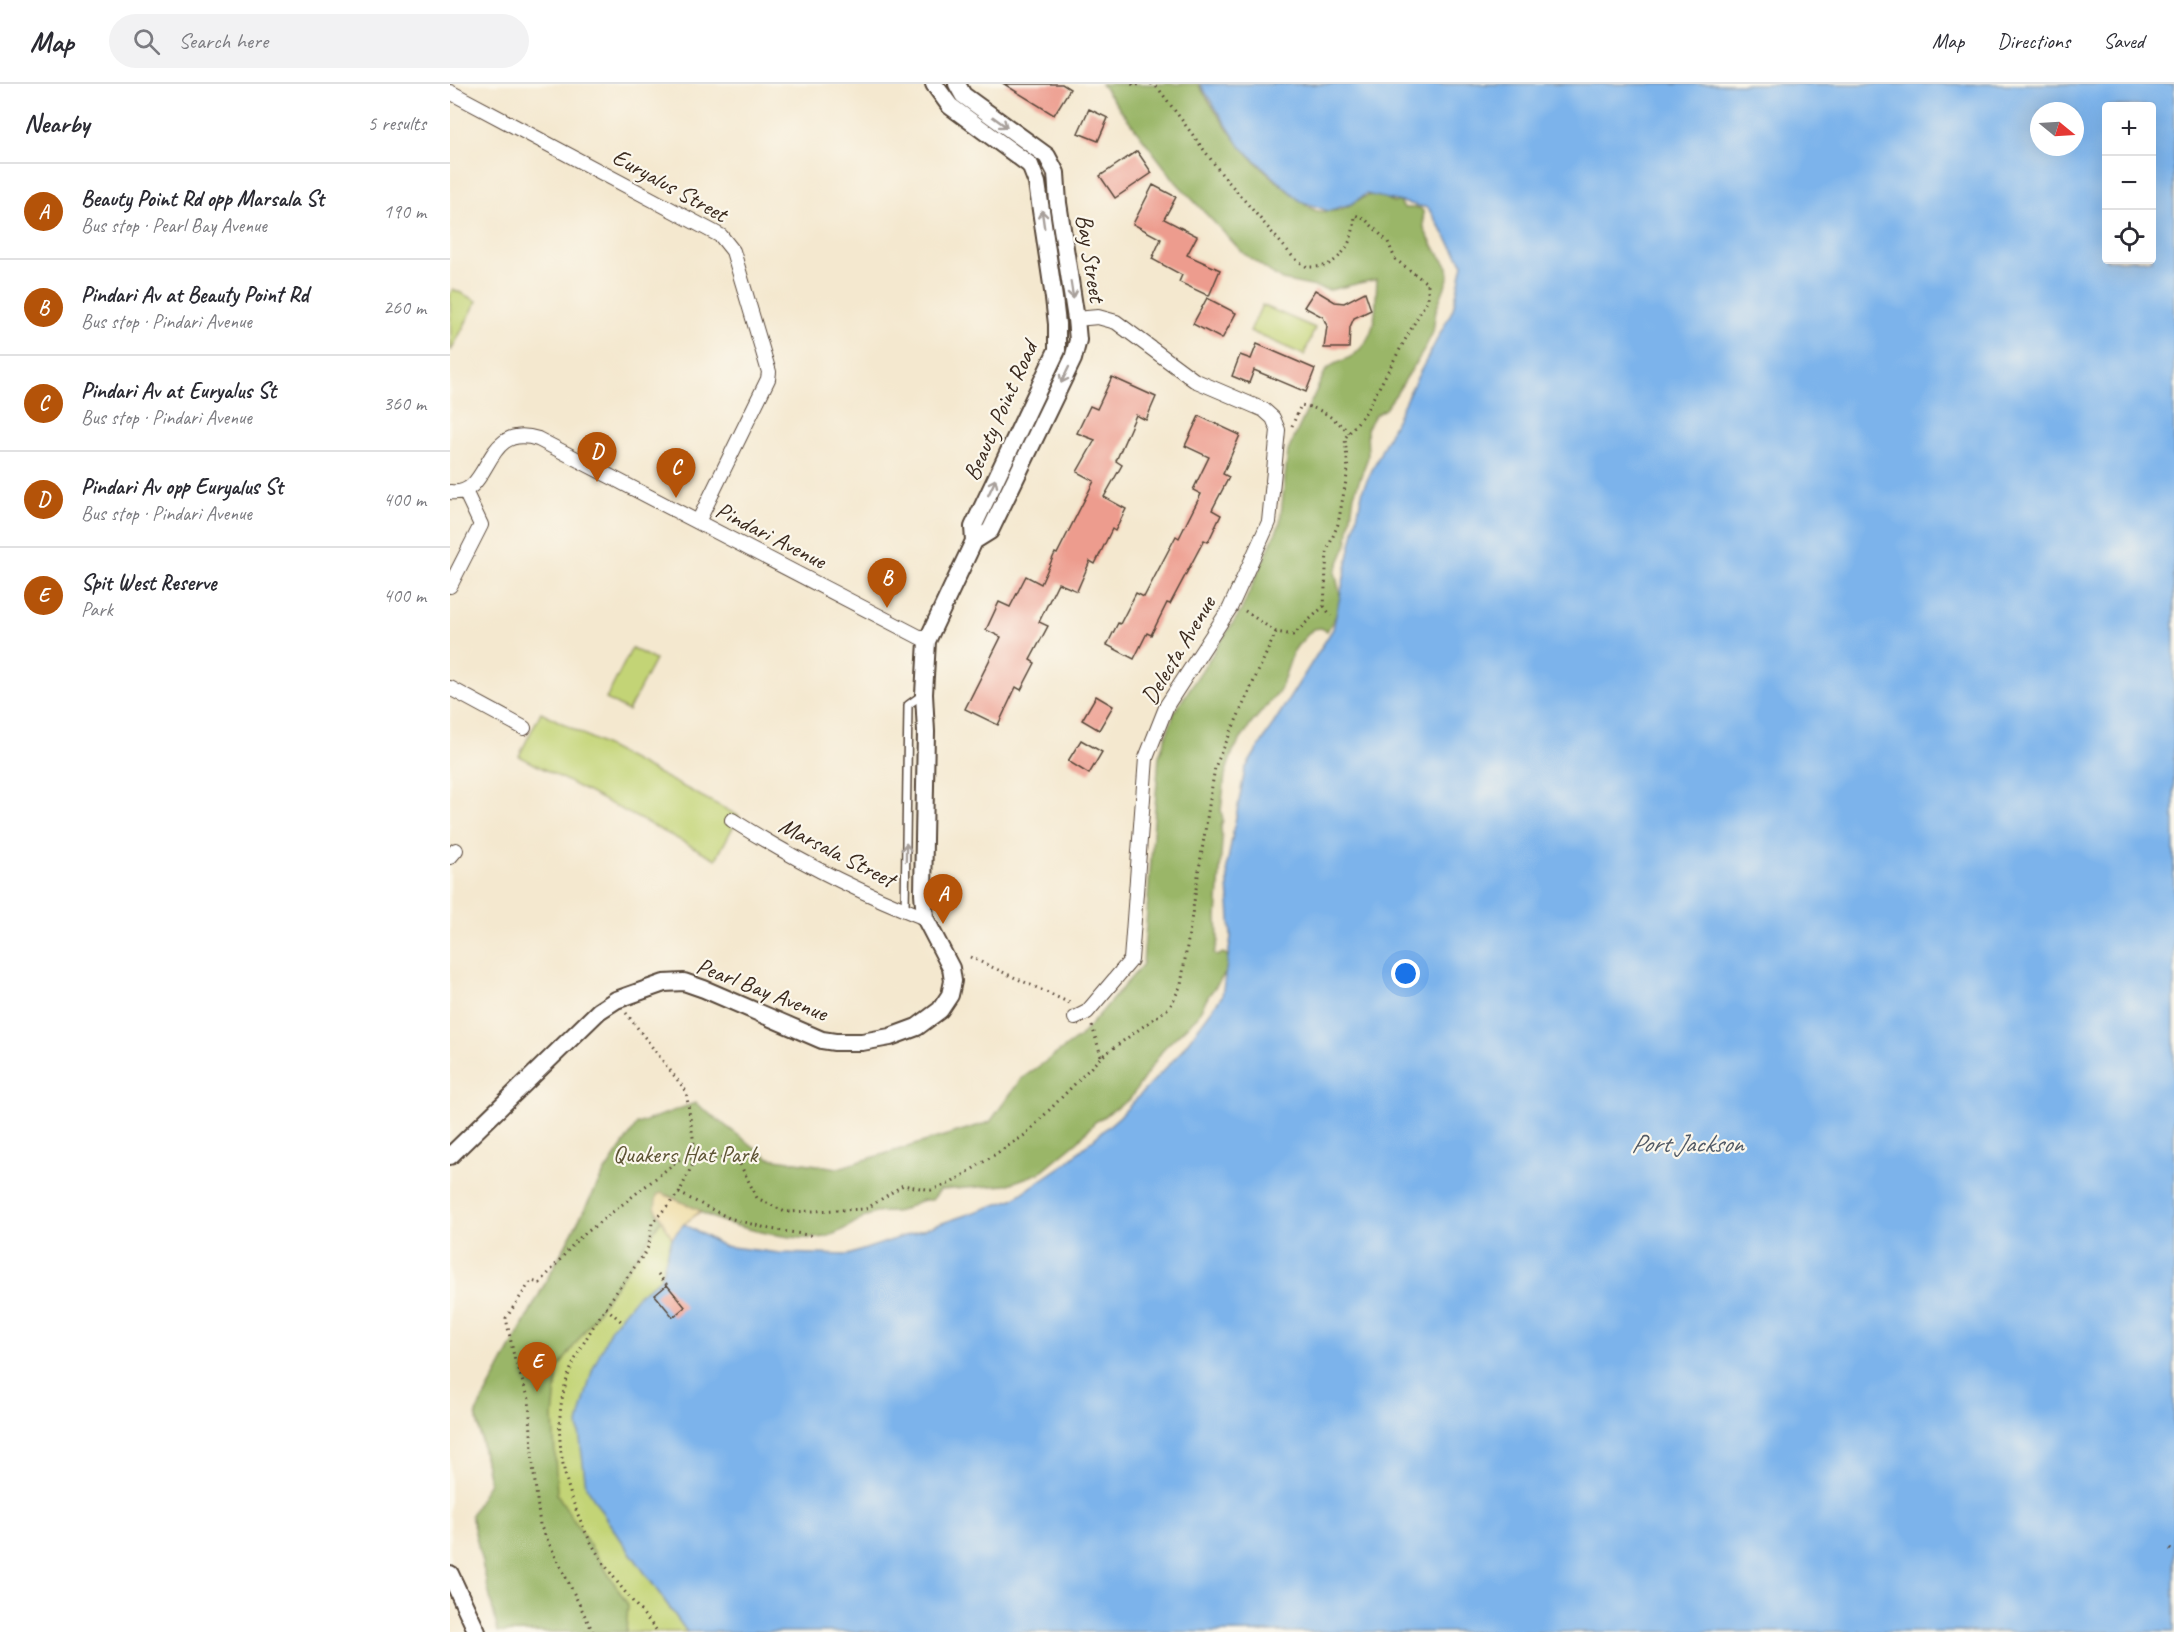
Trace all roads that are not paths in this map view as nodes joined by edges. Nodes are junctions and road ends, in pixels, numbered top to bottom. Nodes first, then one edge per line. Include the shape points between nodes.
1 (934, 84) edge
2 (957, 84) edge
3 (450, 92) edge
4 (1054, 298) joint
5 (1076, 319) junction
6 (1278, 430) joint
7 (465, 491) junction
8 (450, 492) edge
9 (698, 522) junction
10 (974, 542) junction
11 (450, 586) edge
12 (927, 641) junction
13 (450, 688) edge
14 (924, 694) junction
15 (524, 728) dead end
16 (732, 820) dead end
17 (905, 910) junction
18 (925, 918) junction
19 (1081, 1015) road end
20 (450, 1154) edge
21 (450, 1575) edge
22 (477, 1632) edge

4 -> 1 street, Bay Street via 1034,172 950,106
2 -> 5 street, Bay Street via 963,95 1047,156 1052,165
3 - 9 street, Euryalus Street via 721,236 733,250 769,372
10 -> 4 street, Beauty Point Road via 973,527 1057,350
5 - 6 street, Bay Street via 1098,317 1116,322 1194,380 1264,410
5 -> 10 street, Beauty Point Road via 1078,340 1073,359 990,531
6 - 19 street, Delecta Avenue via 1269,522 1232,604 1167,705 1146,758 1131,960
7 - 8 street
7 - 9 street, Pindari Avenue via 476,483 494,450 517,436 529,436
7 - 11 street via 481,525
9 - 12 street, Pindari Avenue
10 - 12 street, Beauty Point Road
12 - 14 street, Beauty Point Road
13 - 15 street
17 -> 14 lane via 908,705
14 - 18 street, Beauty Point Road
16 - 17 street, Marsala Street via 824,872
17 - 18 street, Marsala Street
18 - 20 street, Pearl Bay Avenue via 951,968 953,981 950,996 940,1010 917,1027 862,1042 822,1040 704,989 684,982 664,982 616,1000 583,1024
21 - 22 street

